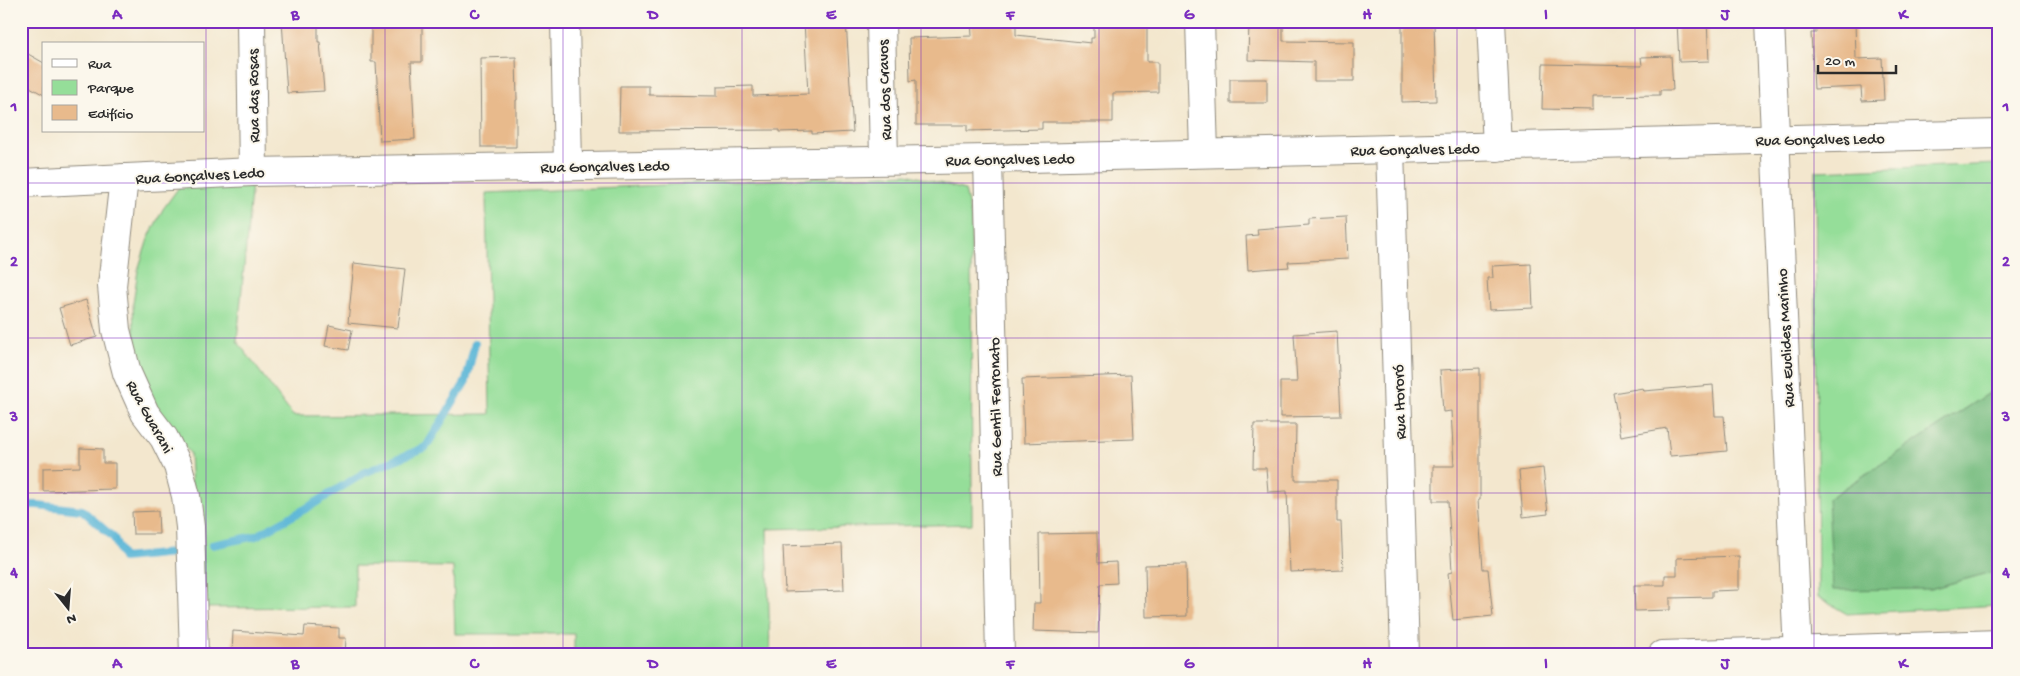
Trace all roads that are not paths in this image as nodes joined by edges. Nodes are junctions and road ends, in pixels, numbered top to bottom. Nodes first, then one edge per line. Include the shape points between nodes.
1 (251, 21) edge
2 (564, 21) edge
3 (881, 21) edge
4 (1200, 21) edge
5 (1491, 21) edge
6 (1770, 21) edge
7 (1999, 134) edge
8 (1776, 139) junction
9 (1496, 146) junction
10 (1390, 149) junction
11 (1204, 153) junction
12 (988, 159) junction
13 (884, 160) junction
14 (568, 166) junction
15 (252, 172) junction
16 (124, 178) junction
17 (21, 183) edge
18 (1999, 644) edge
19 (1798, 652) edge
20 (194, 655) edge
21 (1000, 655) edge
22 (1406, 655) edge
23 (1662, 655) edge

1 - 15 street, Rua das Rosas
2 - 14 street
3 - 13 street, Rua dos Cravos
4 - 11 street
5 - 9 street
6 - 8 street, Rua Euclides Marinho
7 - 8 street, Rua Gonçalves Ledo
8 - 9 street, Rua Gonçalves Ledo
8 - 19 street, Rua Euclides Marinho
9 - 10 street, Rua Gonçalves Ledo
10 - 11 street, Rua Gonçalves Ledo
10 - 22 street, Rua Itororó
11 - 12 street, Rua Gonçalves Ledo
12 - 13 street, Rua Gonçalves Ledo
12 - 21 street, Rua Gentil Ferronato
13 - 14 street, Rua Gonçalves Ledo
14 - 15 street, Rua Gonçalves Ledo
15 - 16 street, Rua Gonçalves Ledo
16 - 17 street, Rua Gonçalves Ledo
16 - 20 street, Rua Guarani via 112,286 116,330 127,373 145,413 164,438 178,466 186,496
18 - 19 street
19 - 23 street

